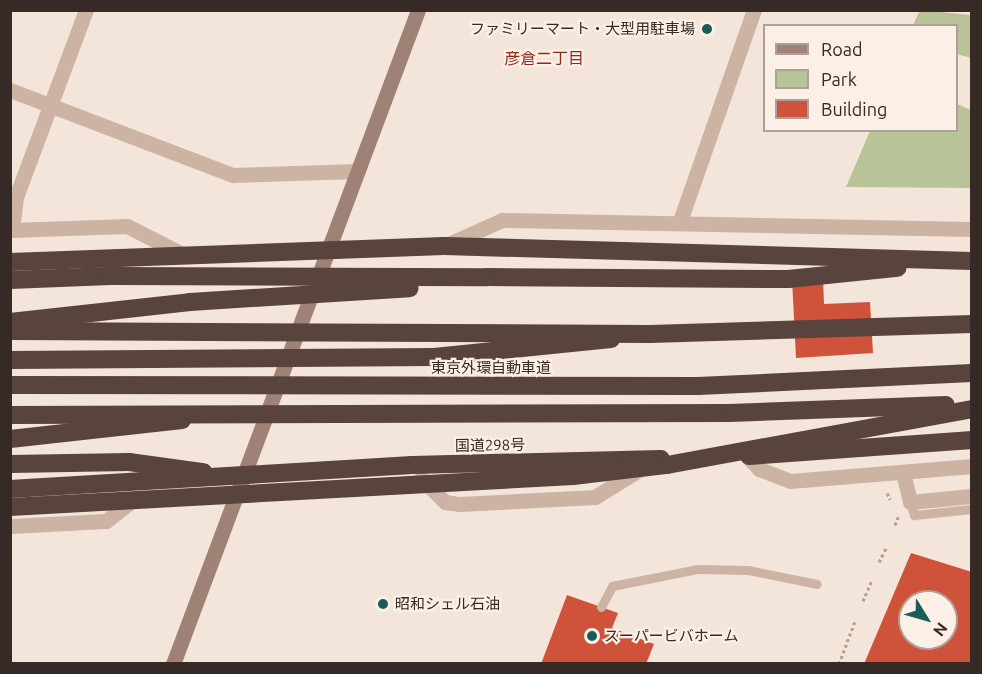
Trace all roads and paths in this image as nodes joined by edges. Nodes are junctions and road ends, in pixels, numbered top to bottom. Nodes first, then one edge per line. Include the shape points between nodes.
1 (86, 10) edge
2 (418, 10) edge
3 (754, 10) edge
4 (10, 90) edge
5 (50, 105) junction
6 (358, 171) junction
7 (680, 221) junction
8 (972, 229) edge
9 (11, 230) edge
10 (444, 246) junction
11 (329, 251) junction
12 (180, 253) junction
13 (971, 261) edge
14 (10, 262) edge
15 (10, 280) edge
16 (487, 282) junction
17 (10, 322) edge
18 (972, 324) edge
19 (10, 331) edge
20 (650, 334) junction
21 (10, 360) edge
22 (972, 373) edge
23 (10, 385) edge
24 (972, 402) edge
25 (972, 409) edge
26 (219, 414) junction
27 (10, 415) edge
28 (10, 439) edge
29 (972, 440) edge
30 (747, 456) junction
31 (657, 459) junction
32 (10, 464) edge
33 (412, 465) junction
34 (972, 466) edge
35 (903, 473) junction
36 (239, 475) junction
37 (153, 483) junction
38 (10, 489) edge
39 (972, 495) edge
40 (910, 502) junction
41 (10, 507) edge
42 (972, 509) edge
43 (10, 526) edge
44 (886, 548) dead end
45 (879, 562) dead end
46 (871, 582) dead end
47 (817, 584) dead end
48 (863, 601) dead end
49 (601, 608) dead end
50 (855, 621) dead end
51 (173, 663) edge
52 (839, 663) edge

1 - 5 street
2 - 6 street
3 - 7 street
4 - 5 street
5 - 6 street via 233,175
5 - 9 street via 16,197
6 - 11 street
7 - 8 street
7 - 10 street via 502,220
9 - 12 street via 127,226
10 - 11 highway
10 - 13 highway
11 - 12 highway
11 - 36 street
12 - 14 highway
13 - 16 highway via 788,279 525,277
15 - 16 highway, bridge via 243,273
16 - 17 highway, bridge via 346,289
18 - 20 highway, bridge
19 - 20 highway, bridge
20 - 21 highway, bridge via 474,357
22 - 23 highway, 東京外環自動車道, bridge via 698,386
24 - 26 highway, bridge via 753,413
25 - 41 highway, bridge via 667,465 573,476
26 - 27 highway, bridge
26 - 28 highway, bridge
29 - 30 highway, 国道298号
30 - 31 highway, 国道298号
30 - 35 street via 778,480
31 - 33 highway, 国道298号
31 - 33 street via 595,497 460,504 429,491
32 - 36 highway via 129,462
33 - 36 highway, 国道298号
34 - 35 street
35 - 40 street
36 - 37 highway, 国道298号
36 - 51 street
37 - 38 highway, 国道298号
37 - 43 street via 106,521
39 - 40 street
40 - 42 lane via 914,515
44 - 45 path
46 - 48 path
47 - 49 lane via 748,570 698,569 612,586
50 - 52 path

